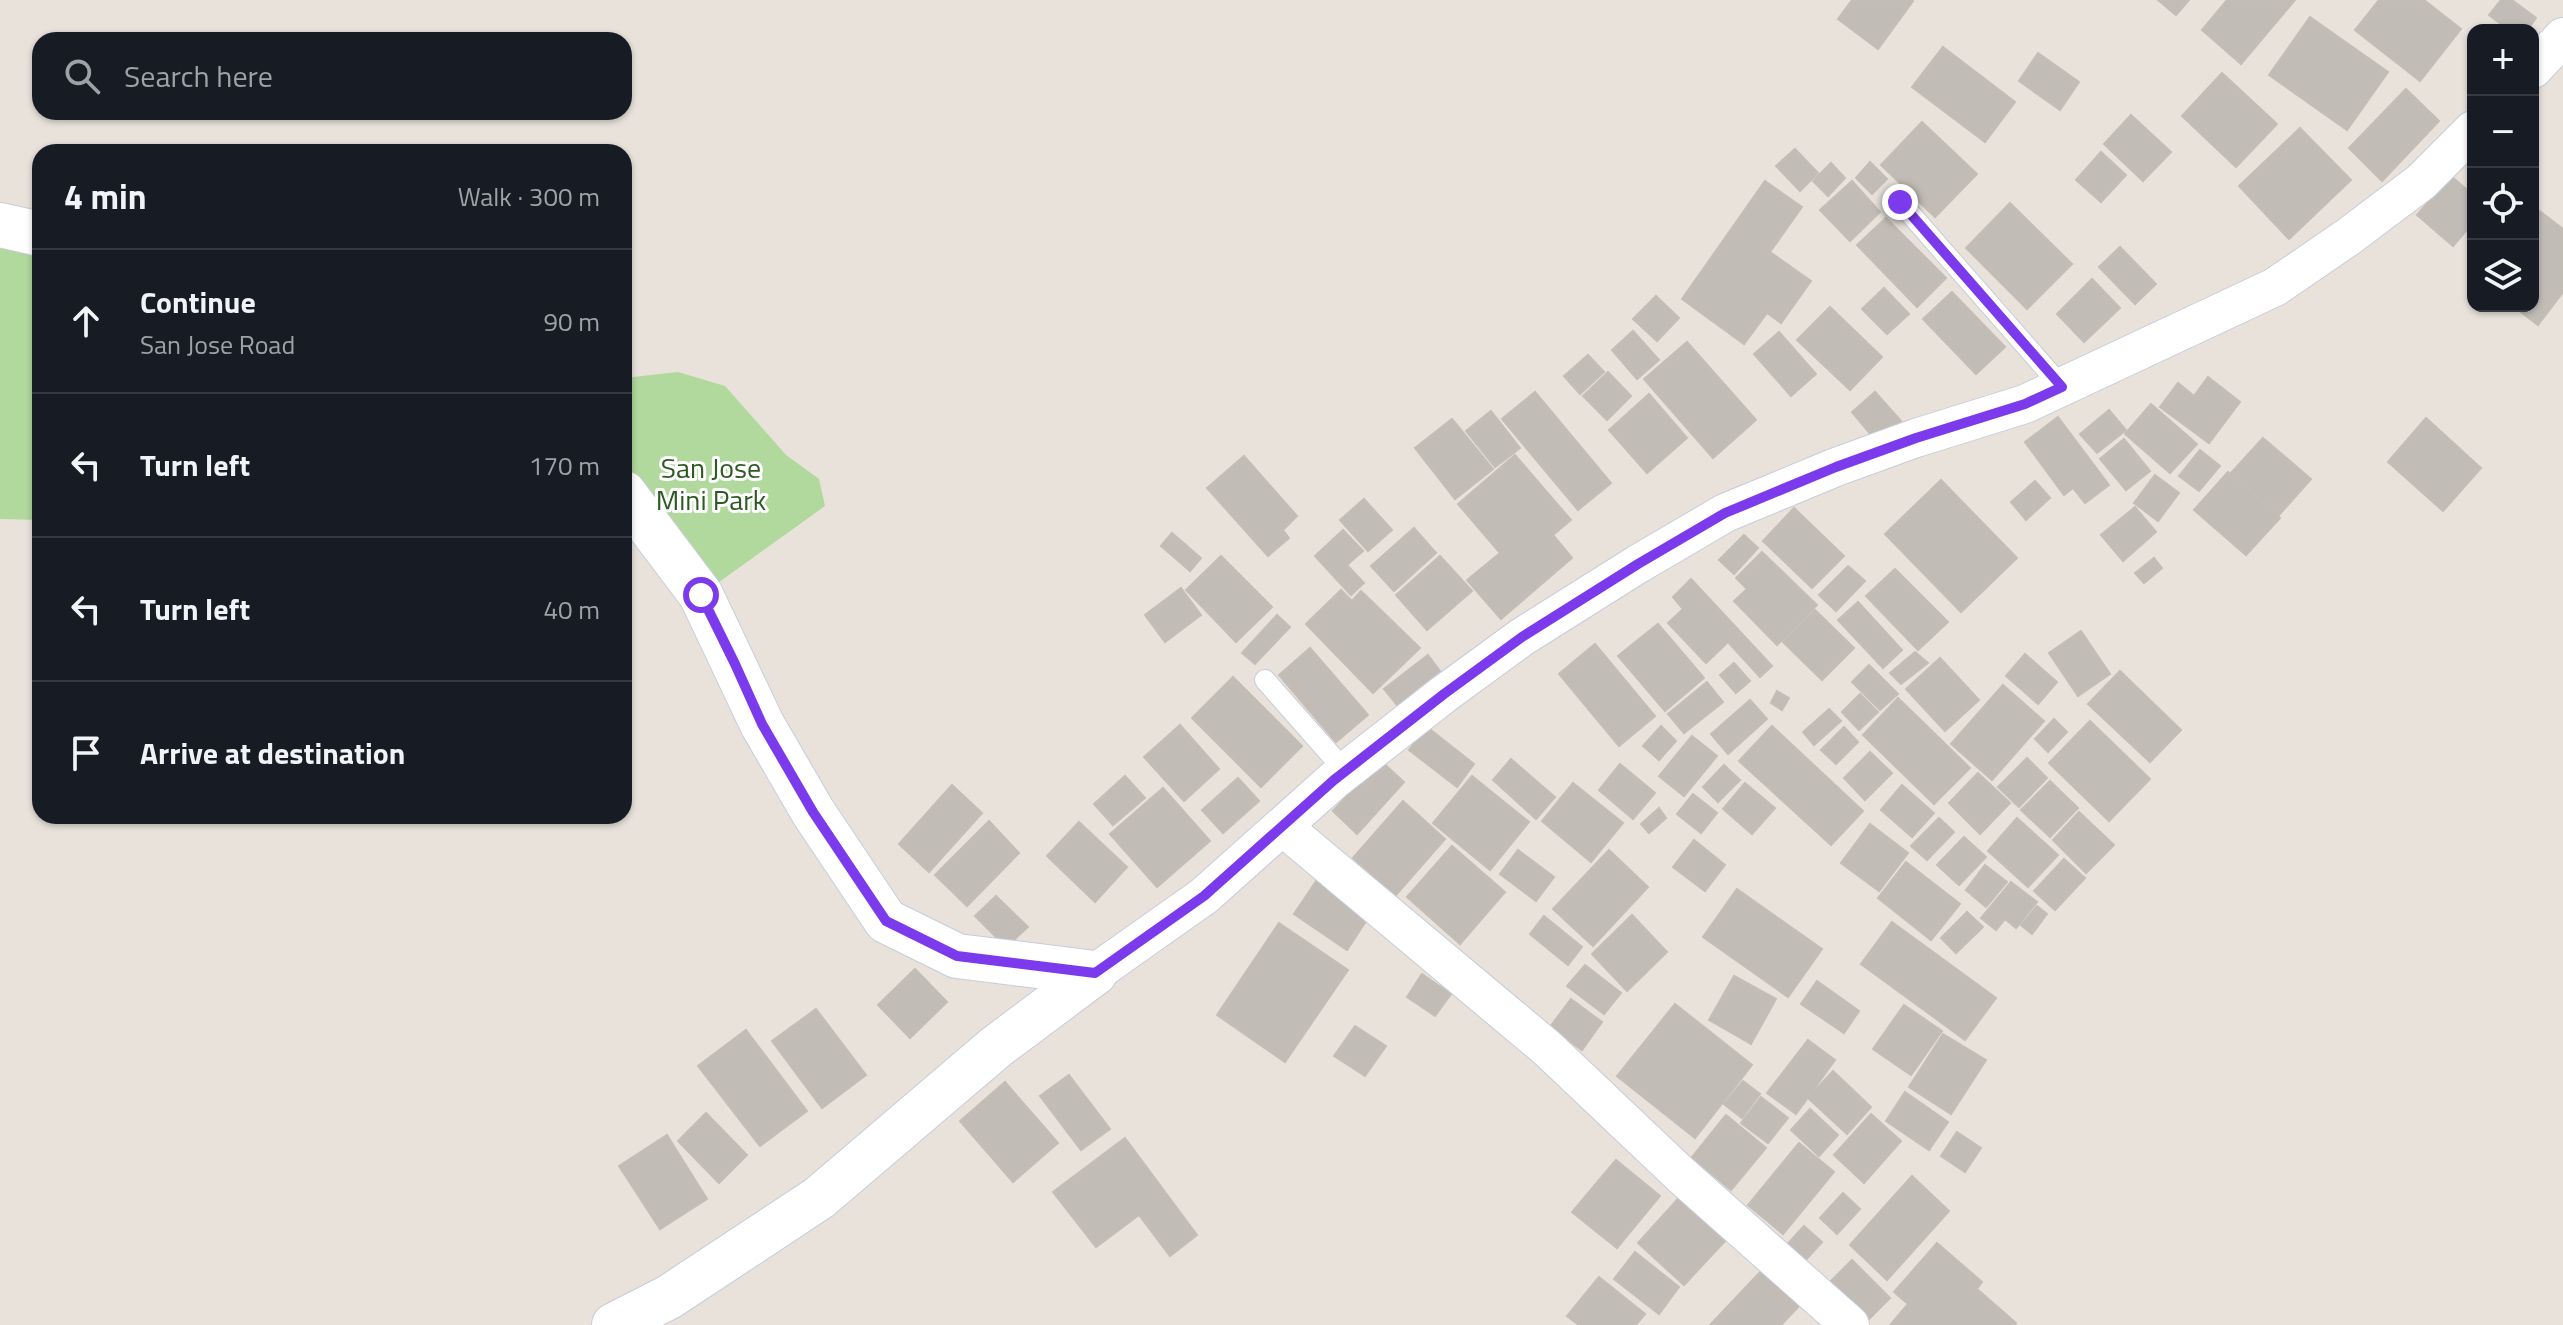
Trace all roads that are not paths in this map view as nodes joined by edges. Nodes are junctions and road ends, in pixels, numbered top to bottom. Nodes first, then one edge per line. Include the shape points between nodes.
1 (2563, 37) edge
2 (2539, 63) edge
3 (2467, 136) edge
4 (1900, 202) dead end
5 (0, 225) edge
6 (32, 232) edge
7 (2062, 387) junction
8 (632, 504) edge
9 (1265, 680) dead end
10 (1346, 772) junction
11 (1283, 827) junction
12 (1095, 973) junction
13 (614, 1325) edge
14 (1850, 1325) edge

1 - 2 street
3 - 7 street via 2421,182 2275,287
4 - 7 lane
5 - 6 street
7 - 10 street via 1836,467 1725,513 1522,637
8 - 12 street via 701,595 762,724 886,921 957,956
9 - 10 lane
10 - 11 street
11 - 12 street via 1204,896
11 - 14 street via 1547,1048
12 - 13 street via 996,1047 819,1198 669,1297

